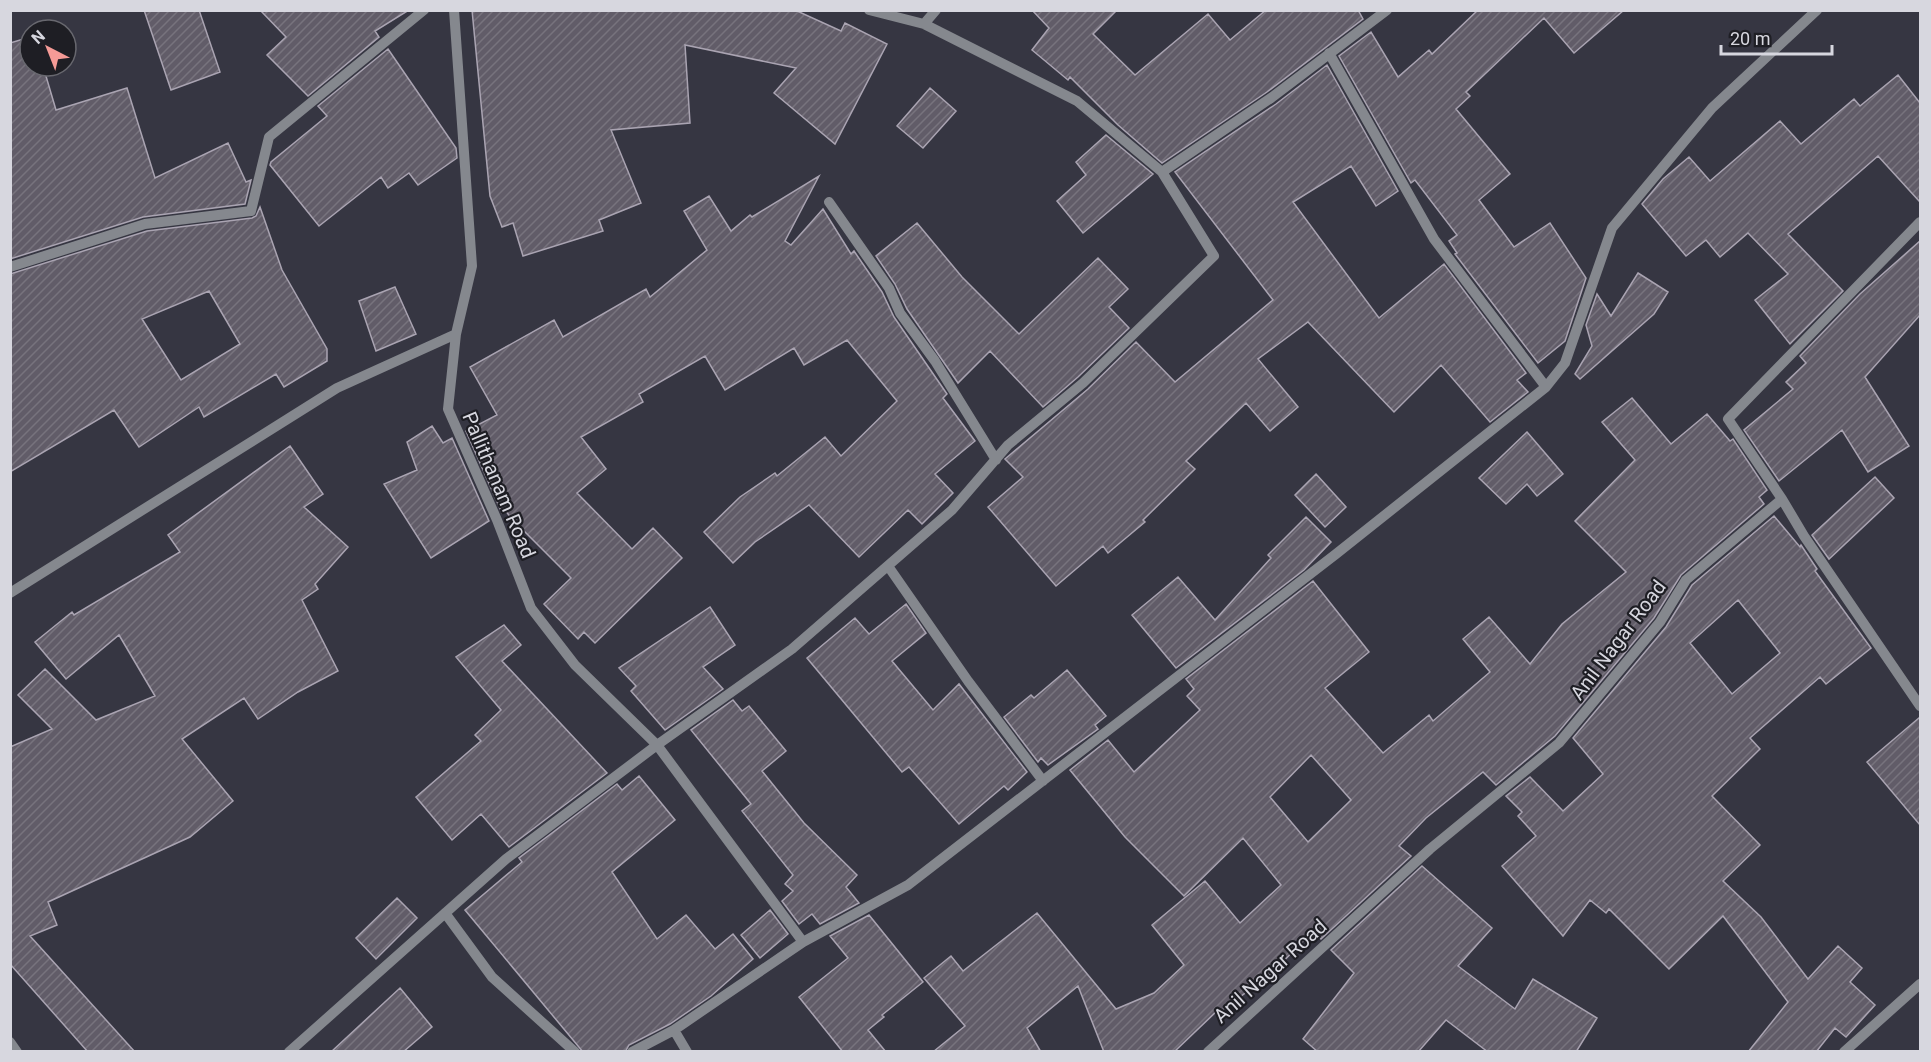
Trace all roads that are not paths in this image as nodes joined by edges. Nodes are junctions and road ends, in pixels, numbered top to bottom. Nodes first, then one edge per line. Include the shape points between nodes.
1 (424, 10) edge
2 (454, 10) edge
3 (869, 10) edge
4 (936, 10) edge
5 (1387, 10) edge
6 (1817, 10) edge
7 (924, 24) junction
8 (1329, 53) junction
9 (1162, 172) junction
10 (830, 202) dead end
11 (1920, 222) edge
12 (10, 267) edge
13 (456, 334) junction
14 (1546, 387) junction
15 (996, 460) junction
16 (1782, 499) junction
17 (888, 566) junction
18 (10, 593) edge
19 (1920, 706) edge
20 (657, 745) junction
21 (1043, 781) junction
22 (445, 913) junction
23 (803, 942) junction
24 (1920, 984) edge
25 (674, 1030) junction
26 (10, 1042) edge
27 (17, 1052) edge
28 (290, 1052) edge
29 (575, 1052) edge
30 (632, 1052) edge
31 (687, 1052) edge
32 (1208, 1052) edge
33 (1844, 1052) edge

1 - 12 street via 269,137 251,211 145,224
2 - 13 street, Pallithanam Road via 472,266
3 - 7 street
4 - 7 street
5 - 8 street
6 - 14 street via 1712,108 1612,228 1565,363
7 - 9 street via 1077,101
8 - 9 street
8 - 14 street via 1434,239
9 - 15 street via 1214,256 1083,383
10 - 15 street via 890,288 900,313 935,361
11 - 16 street via 1728,419
13 - 18 street via 337,388
13 - 20 street, Pallithanam Road via 448,409 531,608 575,665
14 - 21 street
15 - 17 street via 952,510
16 - 19 street
16 - 32 street, Anil Nagar Road via 1686,579 1660,622 1559,743 1430,849
17 - 20 street via 792,649
17 - 21 street
20 - 22 street via 506,859
20 - 23 street, Pallithanam Road
21 - 23 street via 908,885
22 - 28 street
22 - 29 street via 492,977
23 - 25 street
24 - 33 street
25 - 30 street
25 - 31 street
26 - 27 street

